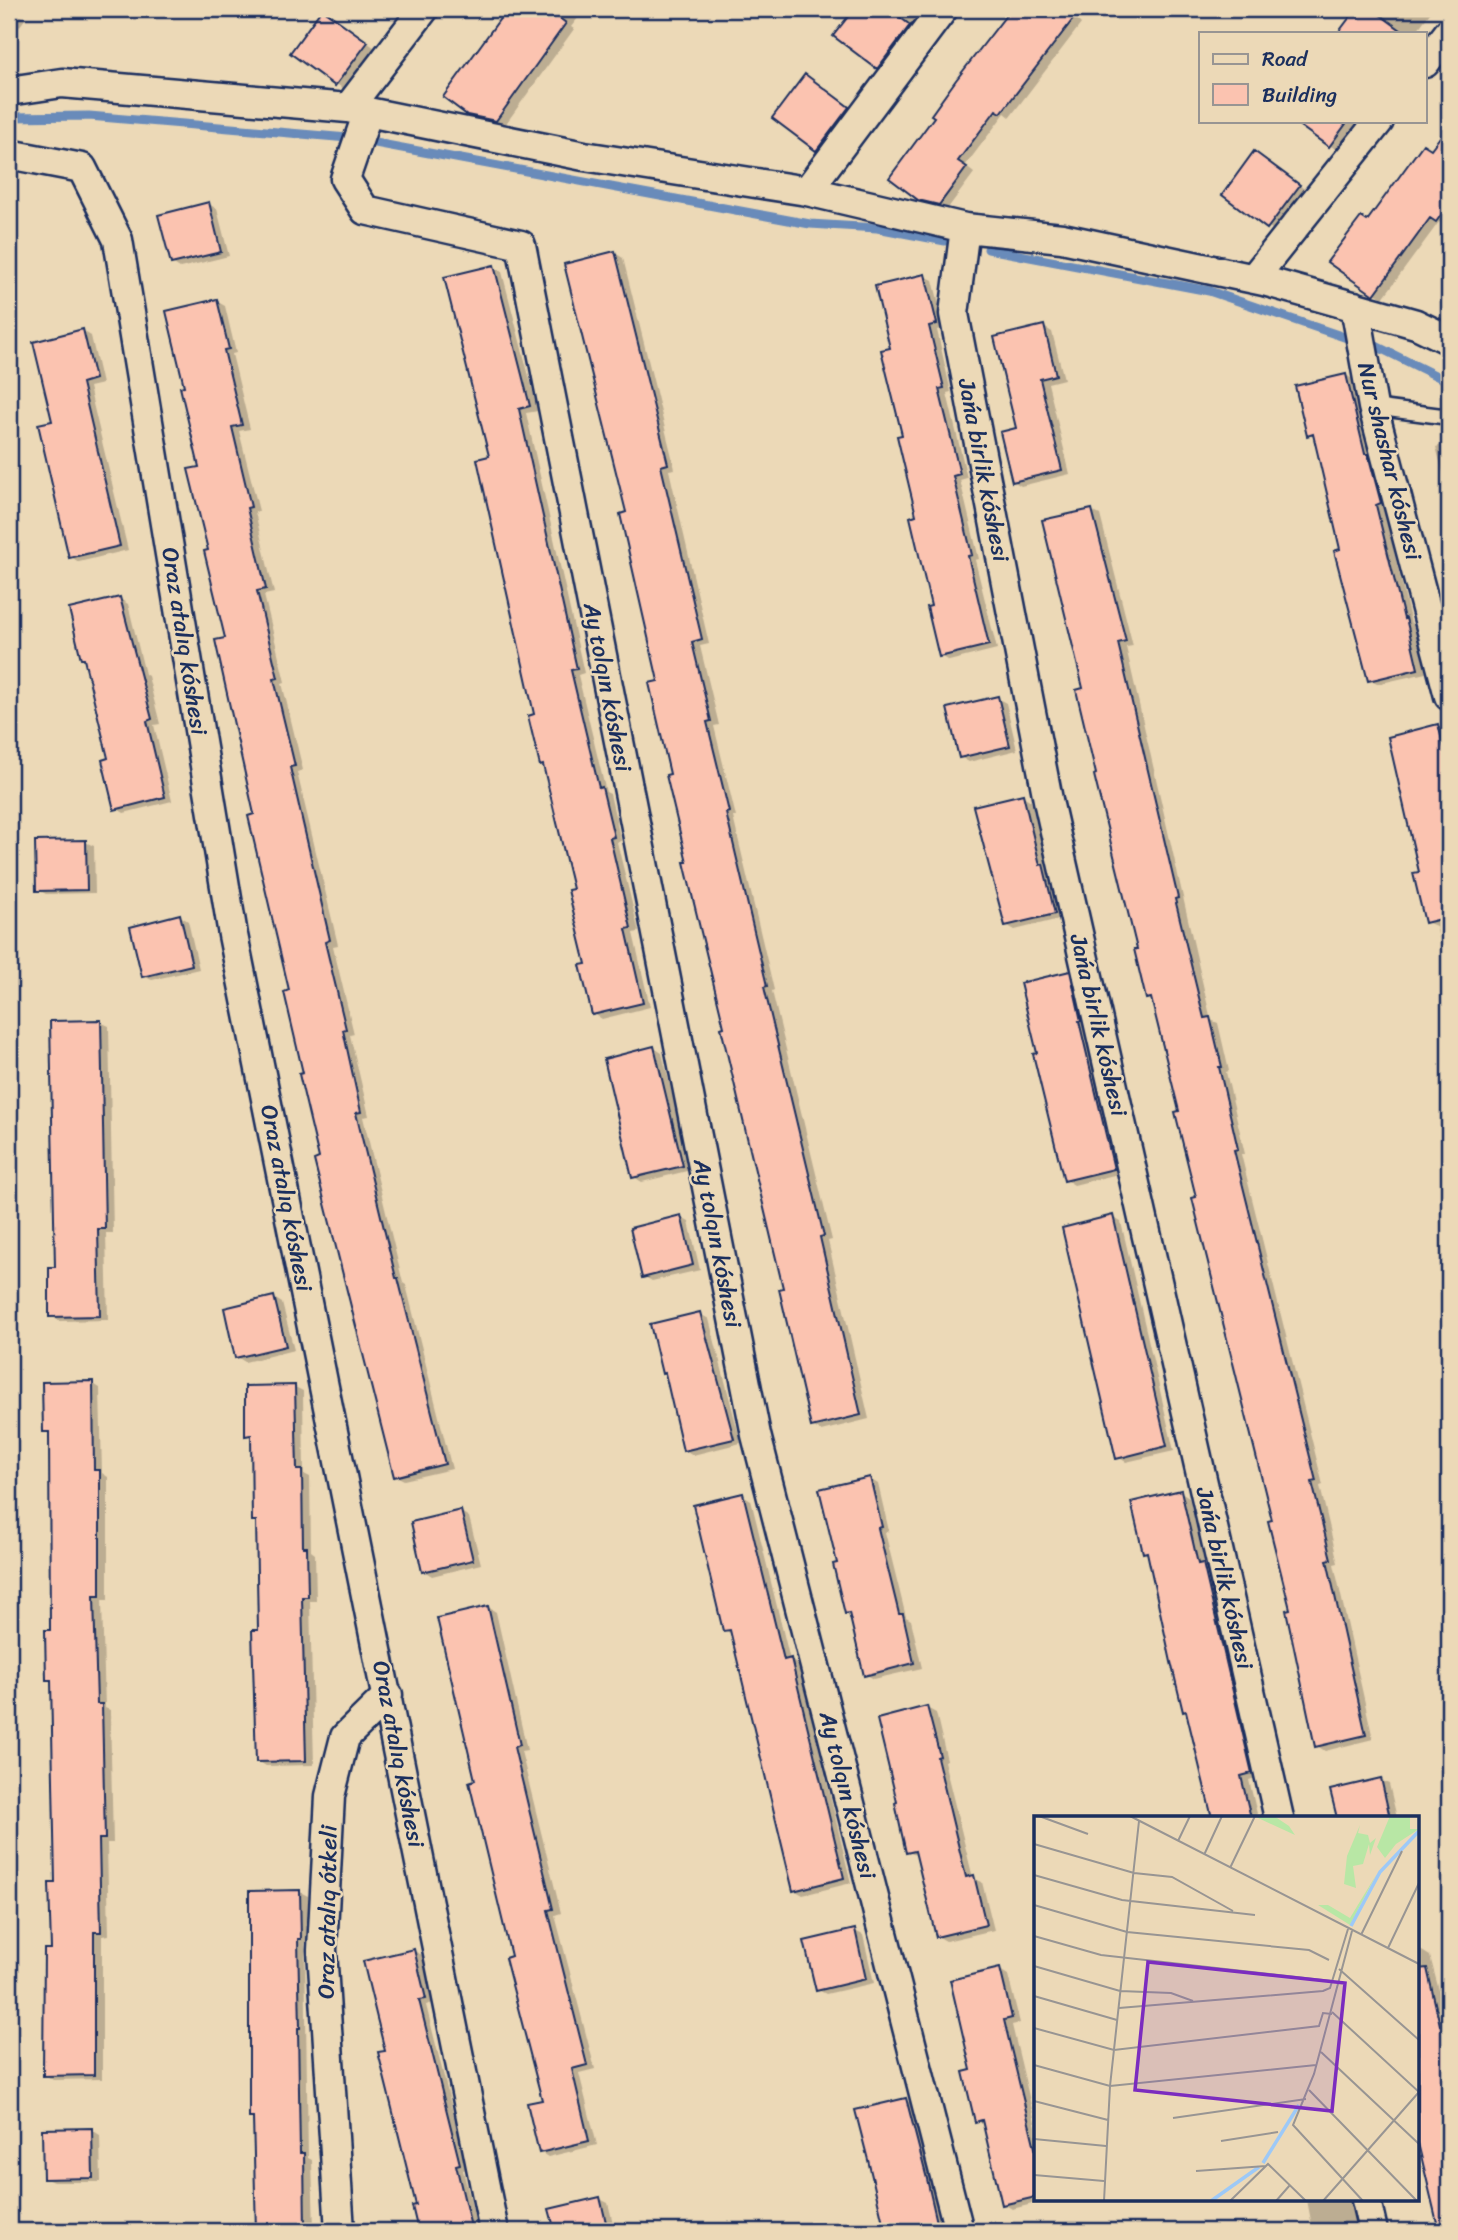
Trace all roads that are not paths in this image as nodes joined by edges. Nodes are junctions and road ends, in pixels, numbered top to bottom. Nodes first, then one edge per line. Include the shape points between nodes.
1 (424, 9) edge
2 (943, 9) edge
3 (1449, 32) edge
4 (1426, 62) edge
5 (9, 92) edge
6 (358, 110) junction
7 (1377, 122) edge
8 (9, 155) edge
9 (807, 191) junction
10 (965, 228) junction
11 (1253, 279) junction
12 (1354, 306) junction
13 (1449, 340) edge
14 (1373, 407) junction
15 (1449, 417) edge
16 (1449, 696) edge
17 (388, 1695) junction
18 (1279, 1816) edge
19 (1366, 2202) edge
20 (340, 2231) edge
21 (494, 2231) edge
22 (959, 2231) edge
23 (1373, 2231) edge

1 - 6 street
2 - 9 street
3 - 4 street
5 - 6 street via 62,83
6 - 9 street via 584,156
6 - 22 street, Ay tolqın kóshesi via 345,179 365,211 521,245 756,1435
7 - 11 street
8 - 17 street, Oraz atalıq kóshesi via 82,168 118,240 233,935
9 - 10 street
10 - 11 street via 1062,238
10 - 18 street, Jańa birlik kóshesi via 954,314 1049,805
11 - 12 street
12 - 13 street via 1416,324
12 - 14 street, Nur shashar kóshesi
14 - 15 lane
14 - 16 street, Nur shashar kóshesi
17 - 20 street, Oraz atalıq ótkeli via 345,1737 330,1796 322,1950
17 - 21 street, Oraz atalıq kóshesi
19 - 23 street

